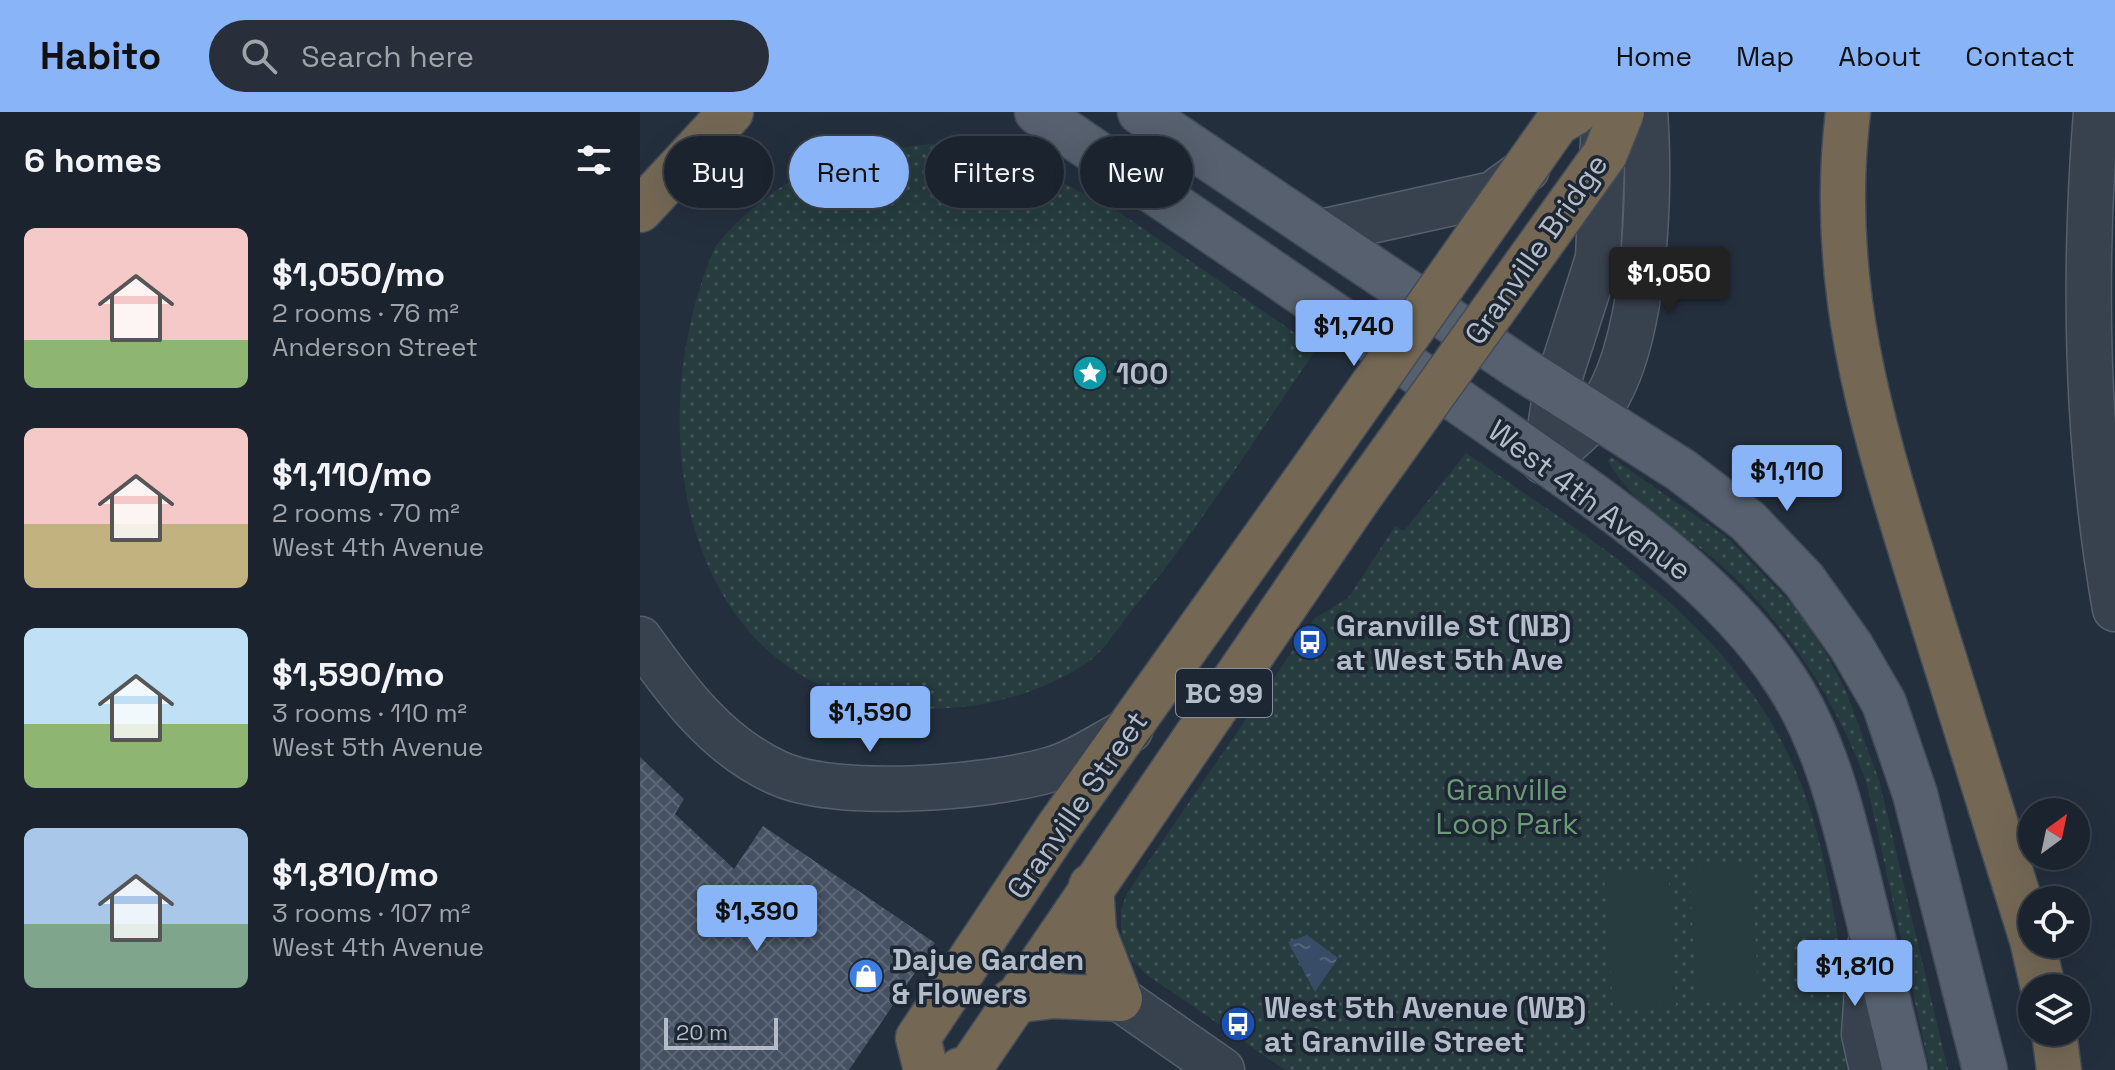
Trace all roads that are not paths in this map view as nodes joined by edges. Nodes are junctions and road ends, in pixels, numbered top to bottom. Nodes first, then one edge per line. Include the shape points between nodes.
1 (731, 112) edge
2 (1037, 112) edge
3 (1140, 112) edge
4 (1576, 112) edge
5 (1602, 112) edge
6 (1609, 112) edge
7 (1622, 112) edge
8 (1645, 112) edge
9 (1848, 112) edge
10 (2096, 112) edge
11 (2103, 182) edge
12 (640, 210) edge
13 (1321, 232) junction
14 (1556, 389) junction
15 (1596, 415) junction
16 (1544, 462) junction
17 (1314, 468) joint
18 (1358, 499) joint
19 (2115, 609) edge
20 (640, 639) edge
21 (1130, 730) junction
22 (1091, 886) junction
23 (2018, 897) edge
24 (1871, 931) junction
25 (1120, 999) junction
26 (1012, 1001) junction
27 (2056, 1046) edge
28 (926, 1070) edge
29 (960, 1070) edge
30 (1222, 1070) edge
31 (1872, 1070) edge
32 (1905, 1070) edge
33 (1985, 1070) edge
34 (2059, 1070) edge

1 - 12 highway
2 - 16 main road, West 4th Avenue via 1323,304
3 - 13 main road
4 - 17 highway, Granville Bridge / BC 99, bridge via 1557,123
5 - 13 street via 1493,194
6 - 14 street via 1602,141 1598,258
7 - 18 highway, Granville Bridge / BC 99, bridge via 1605,154
8 - 15 street via 1648,214 1638,297 1620,368
9 - 23 highway via 1841,237 1859,368
10 - 11 street
11 - 19 street via 2087,299 2094,437
13 - 14 main road
14 - 15 main road
14 - 16 street
15 - 16 street
15 - 33 main road via 1748,521 1804,580 1851,646 1884,703 1915,794
16 - 24 main road, West 4th Avenue via 1690,575 1743,626 1787,682 1820,747
17 - 21 highway, Granville Street / BC 99
18 - 22 highway, Granville Street / BC 99
20 - 21 street via 680,696 724,738 779,774 854,789 1005,780 1052,770
21 - 28 highway, Granville Street / BC 99 via 1057,829 918,1038
22 - 25 highway via 1094,932
22 - 26 highway, Granville Street / BC 99
24 - 31 street via 1864,1034
24 - 32 main road, West 4th Avenue
25 - 26 highway via 1054,996
25 - 30 street
26 - 29 highway, Granville Street / BC 99 via 970,1068
27 - 34 highway

